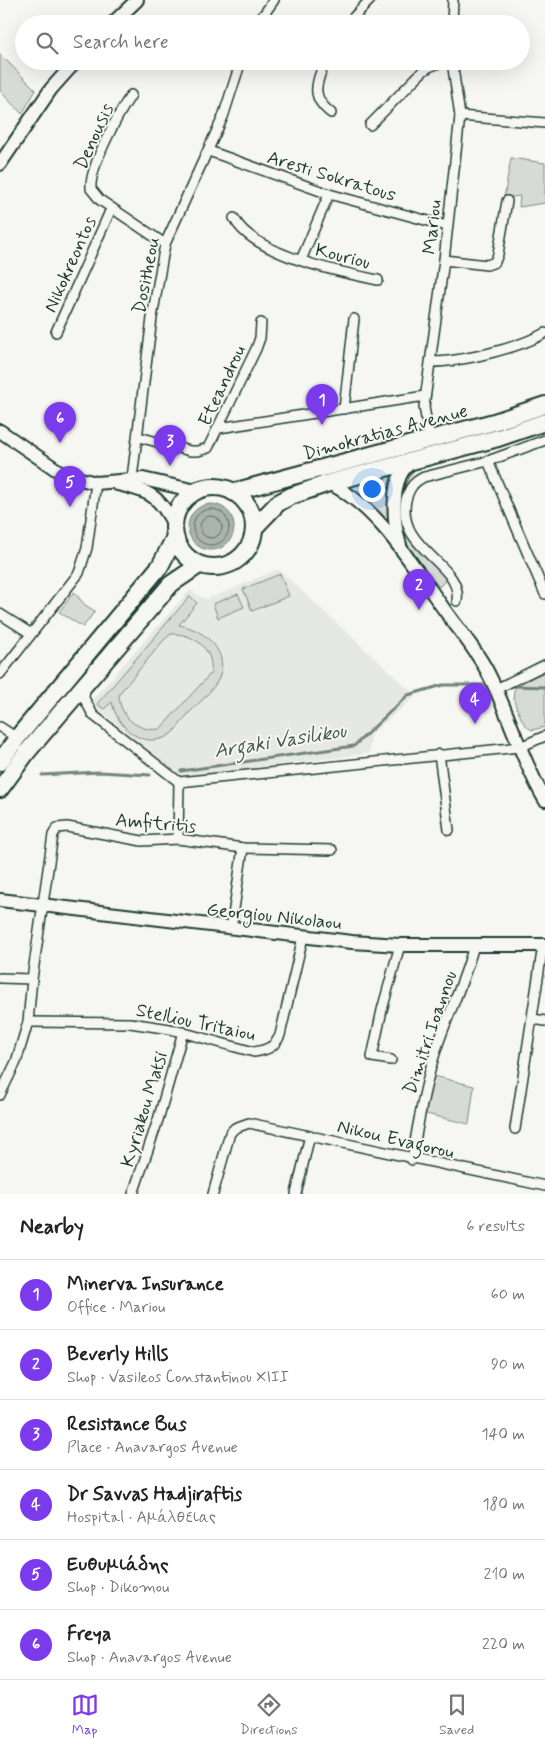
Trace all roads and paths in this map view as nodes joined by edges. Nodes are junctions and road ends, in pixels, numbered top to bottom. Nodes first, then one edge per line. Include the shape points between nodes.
1 (137, 0) edge
2 (274, 0) edge
3 (370, 0) edge
4 (453, 0) edge
5 (121, 15) edge
6 (263, 15) edge
7 (356, 15) edge
8 (452, 15) edge
9 (68, 70) edge
10 (238, 70) edge
11 (322, 70) edge
12 (424, 70) edge
13 (453, 70) edge
14 (131, 94) dead end
15 (331, 113) dead end
16 (460, 116) junction
17 (545, 123) edge
18 (370, 125) dead end
19 (209, 151) junction
20 (0, 164) edge
21 (329, 194) junction
22 (507, 201) dead end
23 (111, 208) junction
24 (234, 218) dead end
25 (447, 226) junction
26 (164, 244) junction
27 (301, 260) junction
28 (444, 260) junction
29 (378, 280) dead end
30 (354, 319) dead end
31 (261, 323) dead end
32 (56, 332) dead end
33 (545, 333) edge
34 (431, 362) junction
35 (426, 396) junction
36 (545, 405) edge
37 (344, 409) junction
38 (545, 422) edge
39 (220, 428) junction
40 (0, 431) edge
41 (139, 437) junction
42 (430, 440) junction
43 (545, 440) edge
44 (488, 460) junction
45 (414, 461) junction
46 (132, 478) junction
47 (103, 483) junction
48 (329, 483) junction
49 (196, 491) junction
50 (233, 492) junction
51 (255, 527) junction
52 (174, 531) junction
53 (400, 548) junction
54 (199, 565) junction
55 (545, 594) edge
56 (457, 602) dead end
57 (0, 614) edge
58 (30, 633) junction
59 (545, 665) edge
60 (0, 674) edge
61 (85, 684) junction
62 (496, 689) junction
63 (0, 727) edge
64 (545, 736) edge
65 (17, 738) junction
66 (520, 747) junction
67 (439, 754) junction
68 (0, 762) edge
69 (179, 782) junction
70 (0, 789) edge
71 (545, 800) edge
72 (449, 830) dead end
73 (178, 839) junction
74 (243, 848) junction
75 (332, 850) dead end
76 (0, 900) edge
77 (41, 906) junction
78 (232, 930) junction
79 (302, 937) junction
80 (400, 945) junction
81 (474, 945) junction
82 (544, 945) edge
83 (0, 978) edge
84 (32, 978) junction
85 (533, 1019) junction
86 (545, 1021) edge
87 (28, 1022) junction
88 (183, 1032) junction
89 (391, 1060) dead end
90 (0, 1095) edge
91 (515, 1128) dead end
92 (310, 1135) junction
93 (412, 1160) junction
94 (534, 1184) junction
95 (545, 1186) edge
96 (133, 1194) edge
97 (213, 1194) edge
98 (296, 1194) edge
99 (535, 1194) edge

1 - 5 street
2 - 6 street
3 - 7 street
4 - 8 street
9 - 20 street via 51,89
10 - 19 street, Dositheou
11 - 15 street via 317,94 320,105
12 - 18 street
13 - 16 street, Mariou
14 - 23 street, Denousis via 94,168 90,183 93,193
16 - 17 street
16 - 25 street, Mariou
19 - 21 street, Aresti Sokratous
19 - 26 street, Dositheou
21 - 25 street, Aresti Sokratous
21 - 27 street, Kouriou
22 - 28 street via 495,262 487,265
23 - 26 street, Denousis
23 - 32 street, Nikokreontos
24 - 27 street, Kouriou via 252,239
25 - 28 street, Mariou
26 - 41 street, Dositheou
27 - 29 street, Kouriou
28 - 34 street, Mariou
30 - 37 street
31 - 39 street, Eteandrou via 258,344
33 - 34 street via 463,359
34 - 35 street, Mariou
35 - 37 street
35 - 42 street, Mariou via 424,415
36 - 42 highway, Dimokratias Avenue via 519,416
37 - 39 street
38 - 45 highway, Dimokratias Avenue
39 - 41 street, Eteandrou via 208,448 198,451
40 - 47 street via 60,472
41 - 46 street, Dositheou
42 - 50 highway, Dimokratias Avenue
43 - 44 street
44 - 55 street
44 - 56 street via 424,477 412,484 407,498 406,516 411,534 452,580 458,594
45 - 48 highway, Dimokratias Avenue
45 - 53 street via 401,472 394,512
46 - 47 street
46 - 49 street via 155,480
47 - 52 street via 145,490 158,499
47 - 58 street via 79,573
48 - 51 highway, Dimokratias Avenue via 278,503
48 - 53 street via 357,501
49 - 50 highway via 217,487
49 - 52 highway via 185,499 177,512
50 - 51 highway via 249,506
51 - 54 highway via 247,552 237,561 219,567
52 - 54 highway via 184,554
52 - 65 highway via 160,566
53 - 62 street via 480,660
54 - 61 highway via 171,584
57 - 58 street
58 - 60 street
59 - 62 street
61 - 69 street via 84,698 92,715
61 - 70 highway
62 - 66 street
63 - 65 street
64 - 66 street
65 - 68 highway
66 - 67 street
66 - 71 street
67 - 69 street
67 - 72 street
69 - 73 street
73 - 74 street, Amfitritis
73 - 77 street, Amfitritis via 142,841 67,827 57,828 53,835
74 - 75 street, Amfitritis
74 - 78 street
76 - 77 street, Georgiou Nikolaou
77 - 78 street, Georgiou Nikolaou
77 - 84 street
78 - 79 street, Georgiou Nikolaou
79 - 80 street, Georgiou Nikolaou
79 - 88 street, Stelliou Tritaiou via 280,1035 271,1047 254,1052
80 - 81 street, Georgiou Nikolaou
80 - 89 street via 372,1057
81 - 82 street, Georgiou Nikolaou
81 - 93 street, Dimitri Ioannou via 468,970 437,1048 420,1109
82 - 85 street
83 - 84 street
84 - 87 street
85 - 86 street
85 - 91 street
87 - 88 street, Stelliou Tritaiou via 130,1023
87 - 90 street via 16,1062
88 - 96 street, Kyriakou Matsi
92 - 93 street, Nikou Evagorou
92 - 97 street, Nikou Evagorou via 256,1124 235,1128 228,1139
92 - 98 street
93 - 94 street, Nikou Evagorou
94 - 95 street, Nikou Evagorou
94 - 99 street

